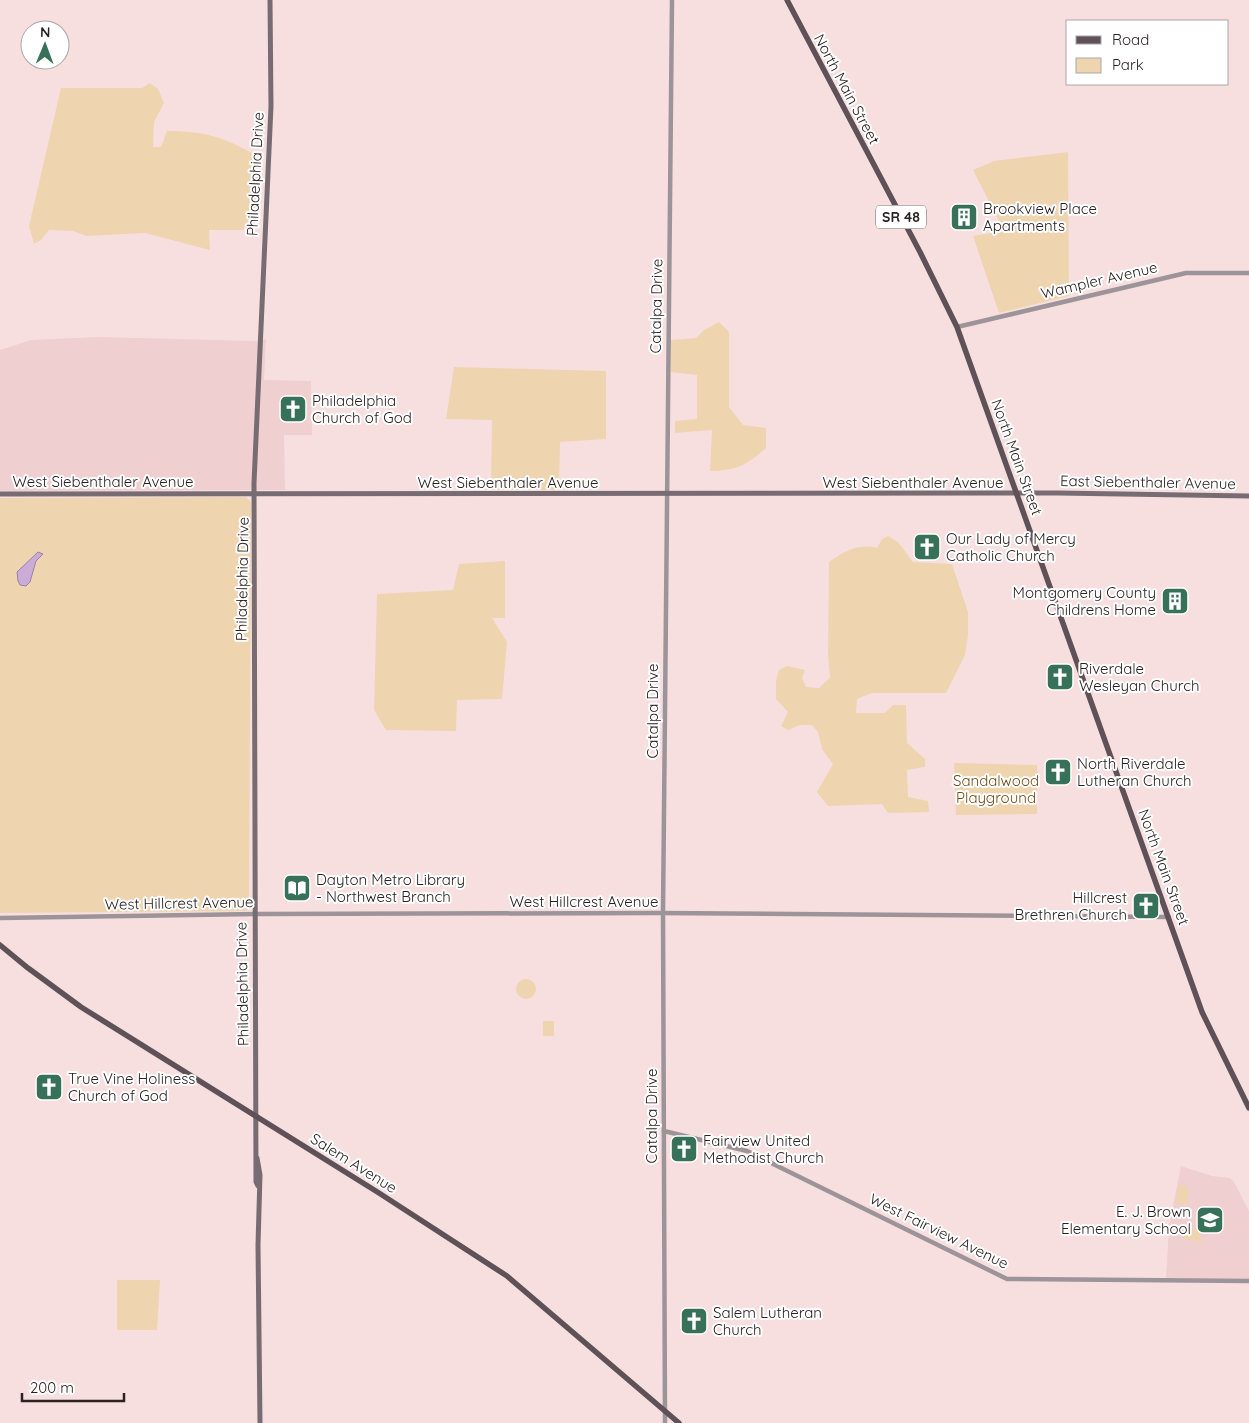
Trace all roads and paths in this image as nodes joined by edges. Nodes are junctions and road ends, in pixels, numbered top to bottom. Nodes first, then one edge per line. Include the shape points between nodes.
1 (270, 0) edge
2 (672, 0) edge
3 (786, 0) edge
4 (1249, 273) edge
5 (957, 327) junction
6 (0, 494) edge
7 (255, 494) junction
8 (666, 494) junction
9 (1017, 494) junction
10 (1249, 496) edge
11 (662, 913) junction
12 (254, 916) junction
13 (1168, 917) junction
14 (0, 918) edge
15 (0, 945) edge
16 (1249, 1108) edge
17 (257, 1117) junction
18 (664, 1131) junction
19 (1249, 1281) edge
20 (665, 1411) junction
21 (260, 1423) edge
22 (666, 1423) edge
23 (679, 1423) edge

1 - 7 main road, Philadelphia Drive via 271,106
2 - 8 street, Catalpa Drive
3 - 5 main road, North Main Street / SR 48
4 - 5 street, Wampler Avenue via 1186,273
5 - 9 main road, North Main Street / SR 48
6 - 7 main road, West Siebenthaler Avenue
7 - 8 main road, West Siebenthaler Avenue
7 - 12 main road, Philadelphia Drive
8 - 9 main road, West Siebenthaler Avenue
8 - 11 street, Catalpa Drive
9 - 10 main road, East Siebenthaler Avenue
9 - 13 main road, North Main Street / SR 48
11 - 12 street, West Hillcrest Avenue
11 - 13 street, West Hillcrest Avenue
11 - 18 street, Catalpa Drive
12 - 14 street, West Hillcrest Avenue
12 - 17 main road, Philadelphia Drive
13 - 16 main road, North Main Street / SR 48 via 1202,1012
15 - 17 main road, Salem Avenue via 81,1007
17 - 20 main road, Salem Avenue via 507,1276
17 - 21 main road, Philadelphia Drive
18 - 19 street, West Fairview Avenue via 747,1151 1007,1279
18 - 20 street, Catalpa Drive
20 - 22 street, Catalpa Drive
20 - 23 main road, Salem Avenue

